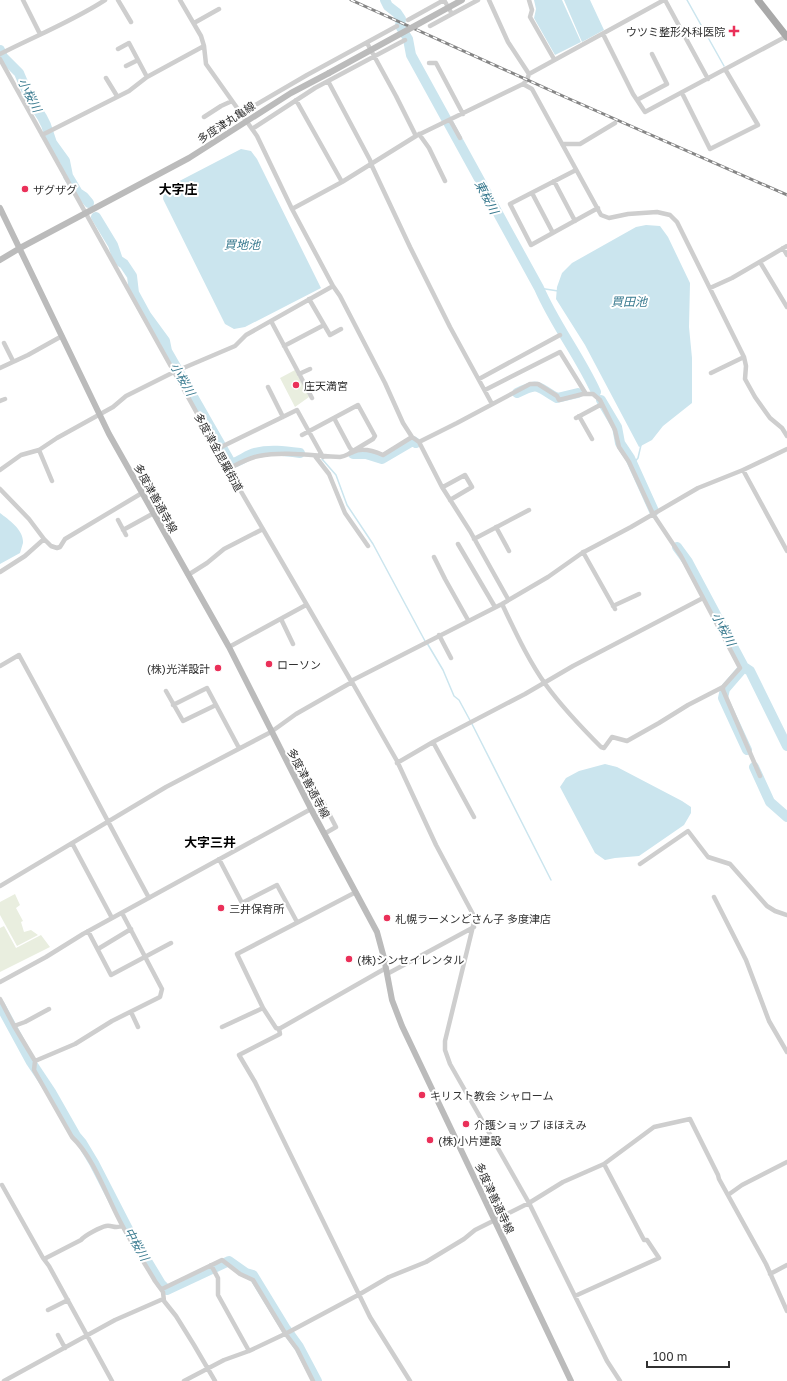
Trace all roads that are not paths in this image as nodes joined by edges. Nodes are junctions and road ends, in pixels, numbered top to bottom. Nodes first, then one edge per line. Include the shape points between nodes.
1 (23, 0) edge
2 (105, 0) edge
3 (118, 0) edge
4 (180, 0) edge
5 (444, 0) edge
6 (462, 0) edge
7 (478, 0) edge
8 (489, 0) edge
9 (529, 0) edge
10 (664, 0) edge
11 (758, 0) edge
12 (219, 10) dead end
13 (452, 14) junction
14 (408, 20) dead end
15 (131, 22) dead end
16 (194, 23) junction
17 (397, 26) dead end
18 (430, 26) dead end
19 (40, 34) junction
20 (603, 34) junction
21 (787, 36) edge
22 (405, 40) dead end
23 (367, 42) junction
24 (204, 46) junction
25 (118, 49) dead end
26 (2, 53) edge
27 (652, 54) dead end
28 (374, 56) junction
29 (660, 58) dead end
30 (554, 59) junction
31 (0, 60) edge
32 (138, 60) junction
33 (655, 60) junction
34 (429, 63) dead end
35 (126, 66) dead end
36 (725, 70) junction
37 (529, 74) junction
38 (147, 77) junction
39 (106, 78) dead end
40 (708, 79) junction
41 (328, 81) junction
42 (523, 84) junction
43 (682, 93) junction
44 (117, 96) junction
45 (296, 100) junction
46 (637, 100) junction
47 (232, 102) junction
48 (240, 114) junction
49 (463, 114) junction
50 (204, 117) dead end
51 (246, 121) junction
52 (449, 121) junction
53 (615, 123) dead end
54 (252, 129) junction
55 (44, 134) junction
56 (418, 135) junction
57 (460, 138) dead end
58 (562, 144) junction
59 (371, 164) junction
60 (576, 170) junction
61 (445, 181) dead end
62 (554, 181) junction
63 (342, 182) junction
64 (532, 193) junction
65 (0, 208) edge
66 (598, 208) junction
67 (292, 209) junction
68 (86, 214) junction
69 (574, 221) junction
70 (553, 233) junction
71 (785, 247) edge
72 (20, 248) junction
73 (787, 255) edge
74 (0, 260) edge
75 (760, 262) junction
76 (333, 286) junction
77 (710, 288) junction
78 (309, 299) junction
79 (786, 304) edge
80 (271, 321) junction
81 (324, 325) junction
82 (340, 329) dead end
83 (560, 335) dead end
84 (62, 336) junction
85 (4, 343) dead end
86 (284, 346) junction
87 (744, 357) junction
88 (13, 361) junction
89 (723, 367) junction
90 (0, 368) edge
91 (310, 369) dead end
92 (174, 372) junction
93 (726, 372) dead end
94 (712, 373) dead end
95 (299, 374) junction
96 (479, 379) junction
97 (268, 387) dead end
98 (485, 390) junction
99 (585, 393) junction
100 (312, 398) dead end
101 (492, 404) junction
102 (602, 404) junction
103 (100, 415) junction
104 (283, 417) junction
105 (334, 418) junction
106 (308, 432) junction
107 (302, 435) dead end
108 (787, 436) edge
109 (412, 437) junction
110 (592, 438) dead end
111 (418, 442) junction
112 (217, 449) junction
113 (787, 449) edge
114 (39, 450) junction
115 (353, 451) junction
116 (315, 456) junction
117 (322, 457) junction
118 (46, 466) junction
119 (40, 468) dead end
120 (228, 469) junction
121 (0, 470) edge
122 (743, 470) junction
123 (52, 481) dead end
124 (443, 487) junction
125 (0, 489) edge
126 (142, 493) junction
127 (450, 500) junction
128 (529, 510) dead end
129 (154, 513) junction
130 (653, 514) junction
131 (118, 520) dead end
132 (496, 527) junction
133 (263, 528) junction
134 (44, 539) junction
135 (474, 539) junction
136 (458, 544) dead end
137 (368, 546) dead end
138 (787, 548) edge
139 (509, 551) dead end
140 (583, 552) junction
141 (434, 557) dead end
142 (0, 572) edge
143 (188, 575) junction
144 (480, 582) junction
145 (475, 584) dead end
146 (639, 594) dead end
147 (703, 598) junction
148 (508, 599) junction
149 (502, 604) junction
150 (306, 605) junction
151 (495, 607) junction
152 (281, 619) junction
153 (468, 620) junction
154 (440, 635) junction
155 (293, 644) dead end
156 (229, 647) junction
157 (451, 658) dead end
158 (0, 666) edge
159 (352, 682) junction
160 (545, 683) junction
161 (166, 691) dead end
162 (723, 691) junction
163 (173, 705) junction
164 (216, 705) junction
165 (271, 732) junction
166 (433, 742) junction
167 (239, 748) junction
168 (397, 763) junction
169 (760, 776) dead end
170 (323, 802) dead end
171 (311, 809) junction
172 (474, 817) dead end
173 (107, 821) junction
174 (324, 834) junction
175 (72, 843) junction
176 (219, 859) junction
177 (640, 864) dead end
178 (0, 886) edge
179 (356, 892) junction
180 (714, 897) dead end
181 (149, 898) junction
182 (122, 913) junction
183 (787, 915) edge
184 (112, 918) junction
185 (297, 922) junction
186 (474, 927) junction
187 (131, 930) junction
188 (88, 931) junction
189 (171, 943) dead end
190 (98, 949) junction
191 (145, 957) junction
192 (387, 971) junction
193 (0, 982) edge
194 (0, 999) edge
195 (263, 1008) junction
196 (49, 1009) dead end
197 (131, 1012) junction
198 (14, 1026) junction
199 (138, 1027) dead end
200 (222, 1027) dead end
201 (279, 1029) junction
202 (787, 1052) edge
203 (35, 1064) junction
204 (787, 1162) edge
205 (604, 1164) junction
206 (2, 1185) dead end
207 (728, 1195) junction
208 (529, 1203) junction
209 (494, 1220) junction
210 (122, 1226) junction
211 (44, 1260) junction
212 (787, 1265) edge
213 (212, 1267) junction
214 (770, 1274) junction
215 (164, 1288) junction
216 (360, 1294) junction
217 (575, 1296) junction
218 (163, 1299) junction
219 (68, 1300) junction
220 (48, 1310) dead end
221 (787, 1311) edge
222 (287, 1332) junction
223 (58, 1335) dead end
224 (87, 1336) junction
225 (65, 1348) junction
226 (249, 1351) junction
227 (208, 1369) junction
228 (4, 1381) edge
229 (112, 1381) edge
230 (184, 1381) edge
231 (215, 1381) edge
232 (313, 1381) edge
233 (410, 1381) edge
234 (571, 1381) edge
235 (620, 1381) edge

1 - 19 street
2 - 19 street via 85,13
3 - 15 street
4 - 16 street
5 - 13 street
5 - 14 street
6 - 51 main road, 多度津丸亀線, bridge via 291,93
7 - 13 street
8 - 37 street via 508,42
9 - 30 street via 532,10 530,17
10 - 20 street
10 - 40 street
11 - 21 main road
12 - 16 street
13 - 18 street
16 - 24 street
17 - 23 street
19 - 26 street
20 - 30 street
20 - 46 street
21 - 36 street
22 - 28 street
23 - 28 street
23 - 48 street via 306,74
24 - 38 street
24 - 47 street via 206,64
25 - 32 street via 129,43
27 - 33 street
28 - 41 street
28 - 56 street
29 - 33 street
30 - 37 street
31 - 55 street, 多度津金毘羅街道
32 - 35 street
32 - 38 street
33 - 46 street via 667,84
34 - 49 street via 436,63
36 - 40 street
36 - 43 street via 758,125 710,149
37 - 42 street
38 - 44 street
39 - 44 street
40 - 43 street
41 - 45 street
41 - 59 street
42 - 49 street
42 - 58 street via 532,90
43 - 46 street via 644,112
44 - 55 street
45 - 54 street
45 - 63 street
47 - 48 street
47 - 50 street
48 - 51 street
49 - 52 street
51 - 54 street
51 - 68 main road, 多度津丸亀線 via 189,158
52 - 56 street
52 - 57 street
53 - 58 street via 580,144
54 - 67 street
55 - 68 street, 多度津金毘羅街道
56 - 59 street
56 - 61 street via 430,148
58 - 60 street
59 - 63 street
59 - 96 street via 450,327
60 - 62 street
60 - 66 street
62 - 64 street
62 - 69 street
63 - 67 street
64 - 70 street
64 - 70 street via 510,204 531,245
65 - 72 main road, 多度津善通寺線
66 - 69 street
66 - 77 street via 601,215 609,218 647,211 670,215 677,222
67 - 76 street
68 - 72 main road, 多度津丸亀線
68 - 92 street, 多度津金毘羅街道
69 - 70 street
71 - 73 street
71 - 75 street
72 - 74 main road, 多度津丸亀線
72 - 84 main road, 多度津善通寺線
75 - 77 street
75 - 79 street
76 - 78 street
76 - 109 street via 385,383 402,423
77 - 87 street
78 - 80 street
78 - 81 street
80 - 86 street
80 - 92 street via 246,335 235,346
81 - 82 street via 330,335
81 - 86 street
83 - 96 street
84 - 88 street
84 - 103 main road, 多度津善通寺線
85 - 88 street
86 - 95 street
87 - 89 street
87 - 108 street via 745,379 770,418
88 - 90 street
89 - 93 street
89 - 94 street
91 - 95 street
92 - 103 street via 126,396
92 - 112 street, 多度津金毘羅街道
95 - 100 street
96 - 98 street
97 - 104 street
98 - 99 street via 560,352
98 - 101 street
99 - 101 street via 558,398 538,384 530,384
99 - 102 street via 593,394
101 - 111 street
102 - 110 street via 578,417
102 - 130 street
103 - 114 street
103 - 126 main road, 多度津善通寺線
104 - 106 street via 297,410
104 - 112 street
105 - 106 street
105 - 115 street
105 - 115 street via 358,405 375,436
106 - 107 street
106 - 117 street
109 - 111 street
109 - 115 street via 383,455 372,451
111 - 124 street
112 - 120 street, 多度津金毘羅街道
113 - 122 street
114 - 118 street
114 - 121 street via 21,455
115 - 117 street via 348,456
116 - 117 street
116 - 120 street via 259,456
116 - 137 street via 329,474 345,513
118 - 119 street
118 - 123 street
120 - 133 street, 多度津金毘羅街道
122 - 130 street via 698,488
122 - 138 street
124 - 127 street
124 - 127 street via 465,475 472,487
125 - 134 street
126 - 129 main road, 多度津善通寺線
126 - 134 street via 65,539 60,547 51,546
127 - 135 street
128 - 132 street
129 - 131 street via 124,533
129 - 143 main road, 多度津善通寺線
130 - 140 street
130 - 147 street via 681,556
132 - 135 street
132 - 139 street
133 - 143 street via 224,549
133 - 150 street, 多度津金毘羅街道
134 - 142 street via 25,556
135 - 148 street
136 - 144 street via 463,557
140 - 146 street via 614,607
140 - 148 street via 548,578
141 - 153 street
143 - 156 main road, 多度津善通寺線
144 - 145 street
144 - 151 street
147 - 160 street
147 - 162 street via 740,668
148 - 149 street
149 - 151 street
149 - 160 street
150 - 152 street
150 - 159 street, 多度津金毘羅街道
151 - 153 street
152 - 155 street
152 - 156 street
153 - 154 street
154 - 157 street
154 - 159 street
156 - 165 main road, 多度津善通寺線
158 - 173 street via 19,655
159 - 165 street via 296,714
159 - 168 street, 多度津金毘羅街道
160 - 162 street via 565,710 604,748 612,737 627,741 688,705
160 - 166 street
161 - 163 street
162 - 169 street
163 - 164 street via 183,721
163 - 164 street via 207,688
164 - 167 street
165 - 167 street
165 - 171 main road, 多度津善通寺線
166 - 168 street
166 - 172 street
167 - 173 street via 166,786
168 - 186 street, 多度津金毘羅街道 via 436,845 475,918
170 - 174 street via 336,827
171 - 174 main road, 多度津善通寺線
171 - 176 street
173 - 175 street
173 - 181 street
174 - 179 main road, 多度津善通寺線
175 - 178 street
175 - 184 street
176 - 181 street
176 - 185 street via 242,903 278,885
177 - 183 street via 688,831 708,857 730,864 767,906
179 - 185 street
179 - 192 main road, 多度津善通寺線 via 377,932
180 - 202 street via 746,960 769,1021
181 - 182 street
182 - 184 street
182 - 187 street
184 - 188 street
185 - 195 street via 237,954
186 - 192 street
186 - 208 street via 445,1041 445,1050 450,1064
187 - 190 street
187 - 191 street
188 - 190 street
188 - 193 street
189 - 191 street
190 - 191 street via 111,975
191 - 197 street via 162,989 162,994
192 - 201 street
192 - 209 main road, 多度津善通寺線 via 392,1000 402,1026
194 - 198 street
195 - 200 street
195 - 201 street
196 - 198 street
197 - 199 street
197 - 203 street
198 - 203 street
201 - 216 street via 280,1034 238,1055
203 - 210 street via 34,1070 72,1137 92,1165
204 - 207 street via 742,1184
205 - 207 street via 654,1127 690,1119
205 - 208 street via 564,1182
205 - 217 street via 644,1240 647,1240 659,1258
206 - 211 street
207 - 214 street
208 - 209 street
208 - 217 street
209 - 216 street via 426,1262 389,1277
209 - 234 main road, 多度津善通寺線
210 - 211 street via 106,1226
210 - 215 street via 155,1281
211 - 219 street
212 - 214 street
213 - 215 street
213 - 222 street via 222,1260 240,1274 254,1280
213 - 226 street via 218,1278 218,1295
214 - 221 street
215 - 218 street
216 - 222 street
216 - 233 street via 370,1317
217 - 235 street
218 - 224 street via 115,1320
218 - 227 street
219 - 220 street
219 - 224 street
222 - 226 street
222 - 232 street
223 - 225 street
224 - 225 street
224 - 229 street
225 - 228 street
226 - 227 street
227 - 230 street
227 - 231 street

